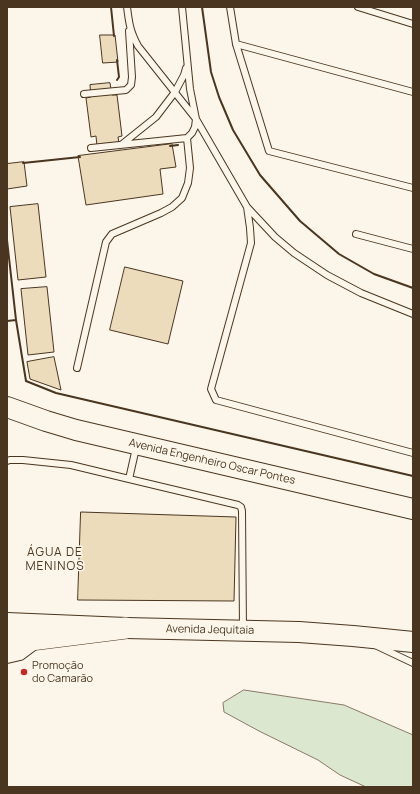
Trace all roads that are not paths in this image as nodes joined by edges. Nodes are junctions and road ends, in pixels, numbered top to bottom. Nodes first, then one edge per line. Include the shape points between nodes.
1 (127, 7) edge
2 (182, 7) edge
3 (230, 7) edge
4 (358, 7) edge
5 (129, 23) junction
6 (413, 24) edge
7 (236, 44) junction
8 (187, 64) junction
9 (175, 92) junction
10 (413, 92) edge
11 (84, 94) dead end
12 (196, 119) junction
13 (187, 138) junction
14 (120, 145) junction
15 (91, 148) dead end
16 (413, 188) edge
17 (247, 207) junction
18 (356, 234) dead end
19 (413, 249) edge
20 (413, 314) edge
21 (77, 368) dead end
22 (9, 408) edge
23 (137, 444) junction
24 (413, 453) edge
25 (7, 461) edge
26 (129, 479) junction
27 (409, 507) edge
28 (7, 623) edge
29 (126, 628) junction
30 (243, 630) junction
31 (353, 636) junction
32 (40, 639) junction
33 (413, 642) edge
34 (7, 644) edge
35 (7, 657) edge
36 (413, 663) edge

1 - 5 lane
2 - 8 lane
3 - 7 lane
4 - 6 lane
5 - 9 lane via 138,46
5 - 11 lane via 131,85 126,90
7 - 10 lane
7 - 16 lane via 270,151
8 - 9 lane
8 - 12 lane
9 - 12 lane
9 - 14 lane via 156,116
12 - 13 lane via 195,127
12 - 17 lane
13 - 14 lane
13 - 21 lane via 190,168 182,198 161,213 112,234 106,242
14 - 15 lane
17 - 20 lane via 275,237 327,275 361,293
17 - 24 lane via 250,243 211,389 216,400
18 - 19 lane
22 - 23 main road, Avenida Engenheiro Oscar Pontes via 76,430
23 - 26 lane
23 - 27 main road, Avenida Engenheiro Oscar Pontes
25 - 26 lane via 71,465
26 - 30 lane via 241,507
28 - 29 main road, Avenida Jequitaia
29 - 30 main road, Avenida Jequitaia
29 - 32 highway
30 - 31 main road, Avenida Jequitaia
31 - 33 main road, Avenida Jequitaia
31 - 36 lane
32 - 34 highway
32 - 35 street via 20,654

